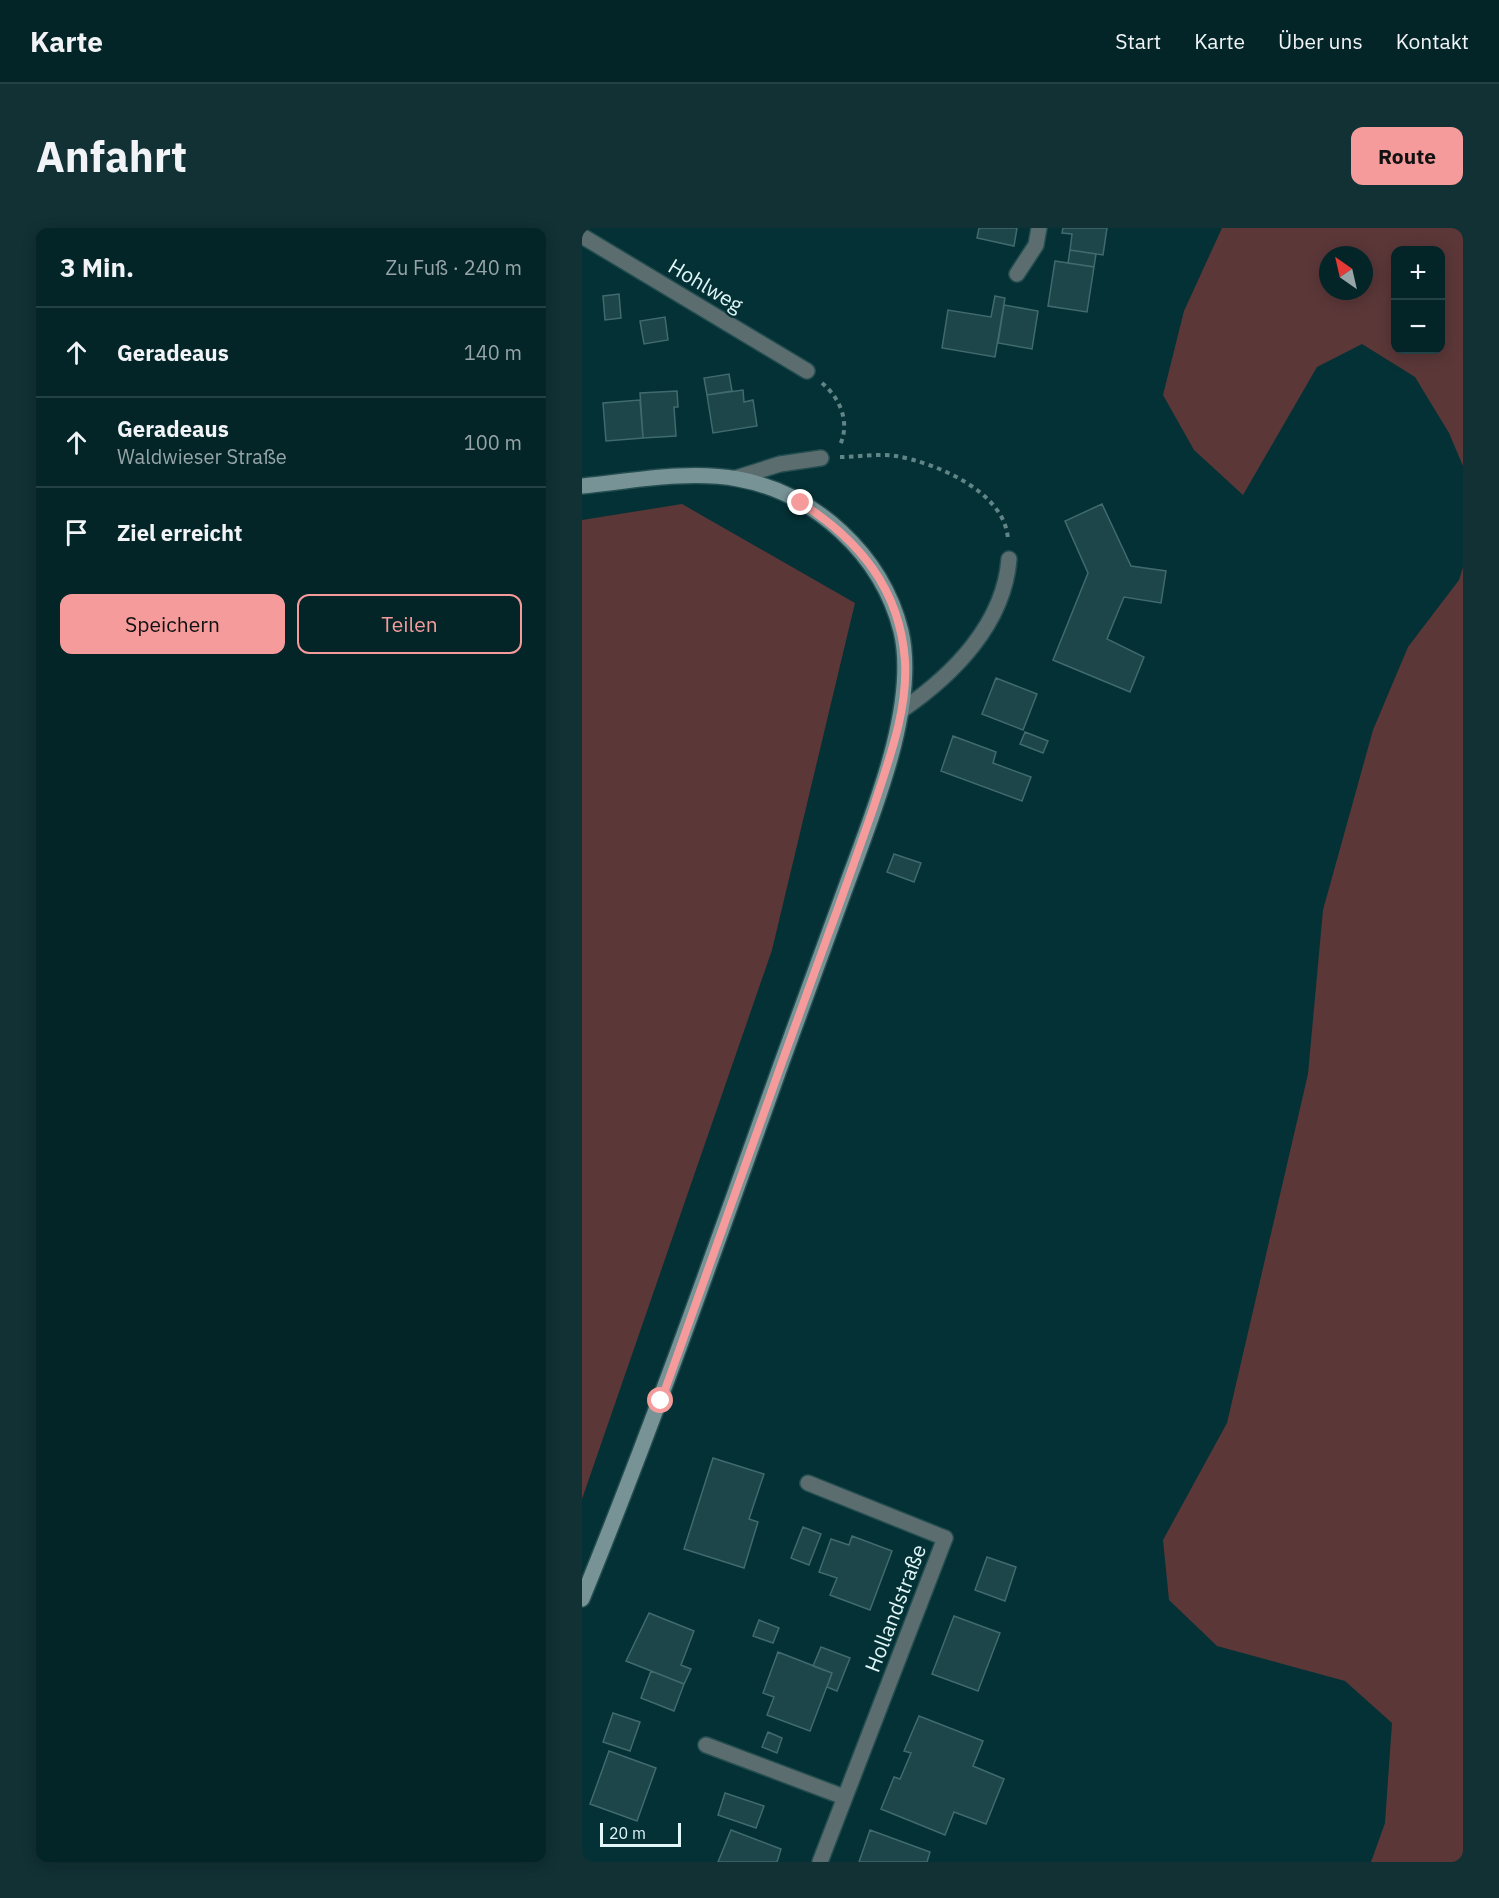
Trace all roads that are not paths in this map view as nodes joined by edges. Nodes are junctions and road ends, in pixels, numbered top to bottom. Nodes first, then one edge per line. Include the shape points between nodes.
1 (1039, 228) edge
2 (582, 236) edge
3 (1017, 274) dead end
4 (807, 371) road end
5 (828, 458) road end
6 (736, 478) junction
7 (582, 486) edge
8 (1010, 559) road end
9 (902, 710) junction
10 (808, 1483) dead end
11 (582, 1599) edge
12 (706, 1744) dead end
13 (844, 1797) junction
14 (820, 1862) edge

1 - 3 street via 1036,245
2 - 4 street, Hohlweg
5 - 6 street via 780,464
6 - 7 main road via 688,477
6 - 9 main road via 768,487 828,520 853,542 875,571 901,632 905,662
8 - 9 street via 1004,593 960,663
9 - 11 main road via 854,863 661,1401
10 - 13 street, Hollandstraße via 945,1538
12 - 13 street
13 - 14 street, Hollandstraße

